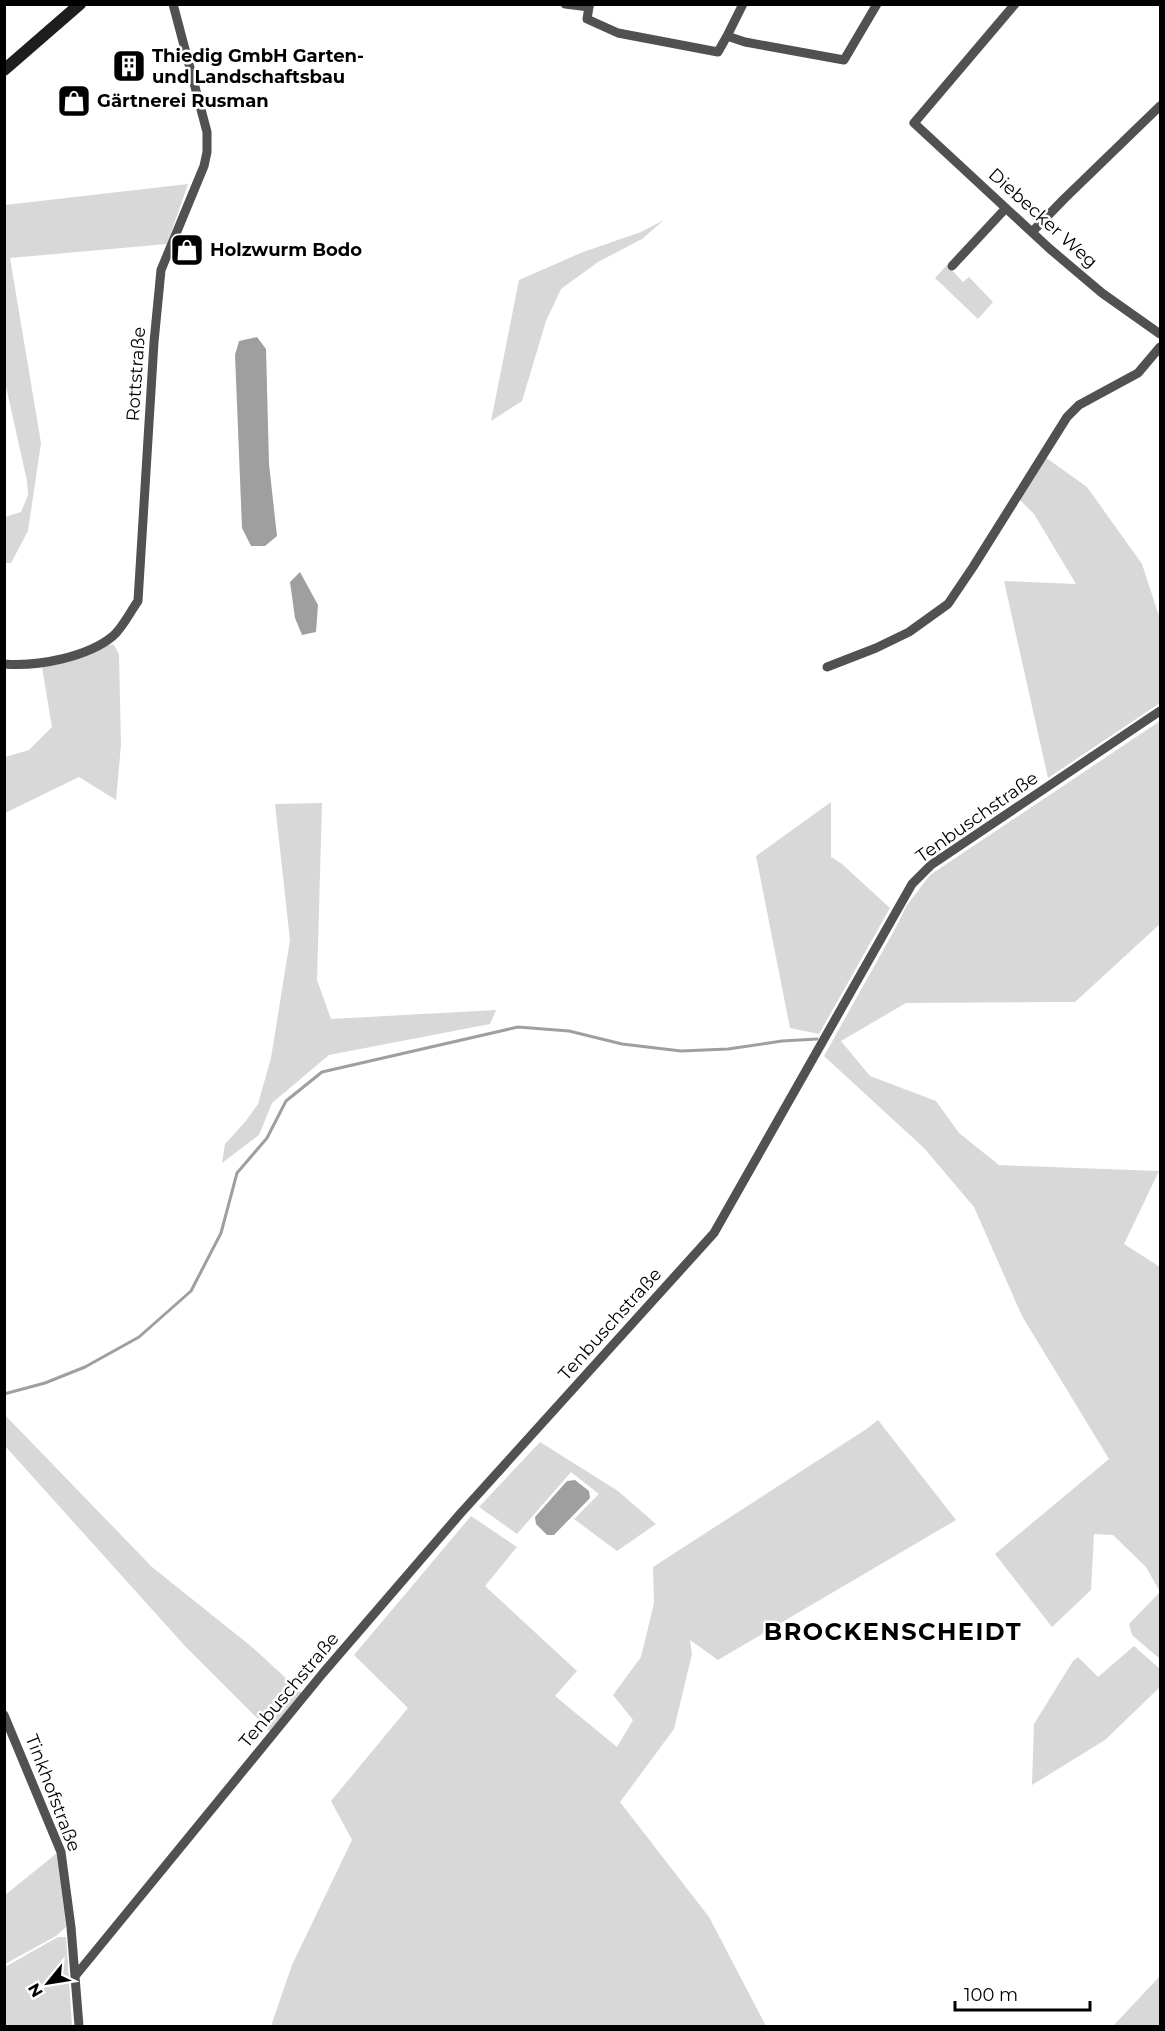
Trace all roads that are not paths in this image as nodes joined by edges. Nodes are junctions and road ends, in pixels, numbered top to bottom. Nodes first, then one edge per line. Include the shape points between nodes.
1 (80, 4) edge
2 (173, 4) edge
3 (565, 4) edge
4 (743, 4) edge
5 (877, 4) edge
6 (1015, 4) edge
7 (590, 6) edge
8 (728, 36) junction
9 (4, 70) edge
10 (1161, 106) edge
11 (1006, 208) junction
12 (1032, 232) junction
13 (952, 266) dead end
14 (1159, 329) edge
15 (1161, 347) edge
16 (4, 664) edge
17 (827, 667) dead end
18 (1161, 711) edge
19 (4, 1715) edge
20 (76, 1975) junction
21 (79, 2026) edge

1 - 9 main road
2 - 16 street, Rottstraße via 208,143 204,166 161,270 138,601 114,634 99,645 52,660
3 - 7 street
4 - 8 street
5 - 8 street via 844,60
6 - 11 street, Diebecker Weg via 914,123
7 - 8 street via 587,20 618,33 718,52
10 - 12 street
11 - 12 street, Diebecker Weg
11 - 13 street
12 - 14 street, Diebecker Weg via 1102,293
15 - 17 street via 1138,373 1100,392 1067,417 948,603 909,632
18 - 20 street, Tenbuschstraße via 931,865 912,884 714,1233 460,1514 323,1673
19 - 20 street, Tinkhofstraße via 61,1852
20 - 21 street, Tinkhofstraße

